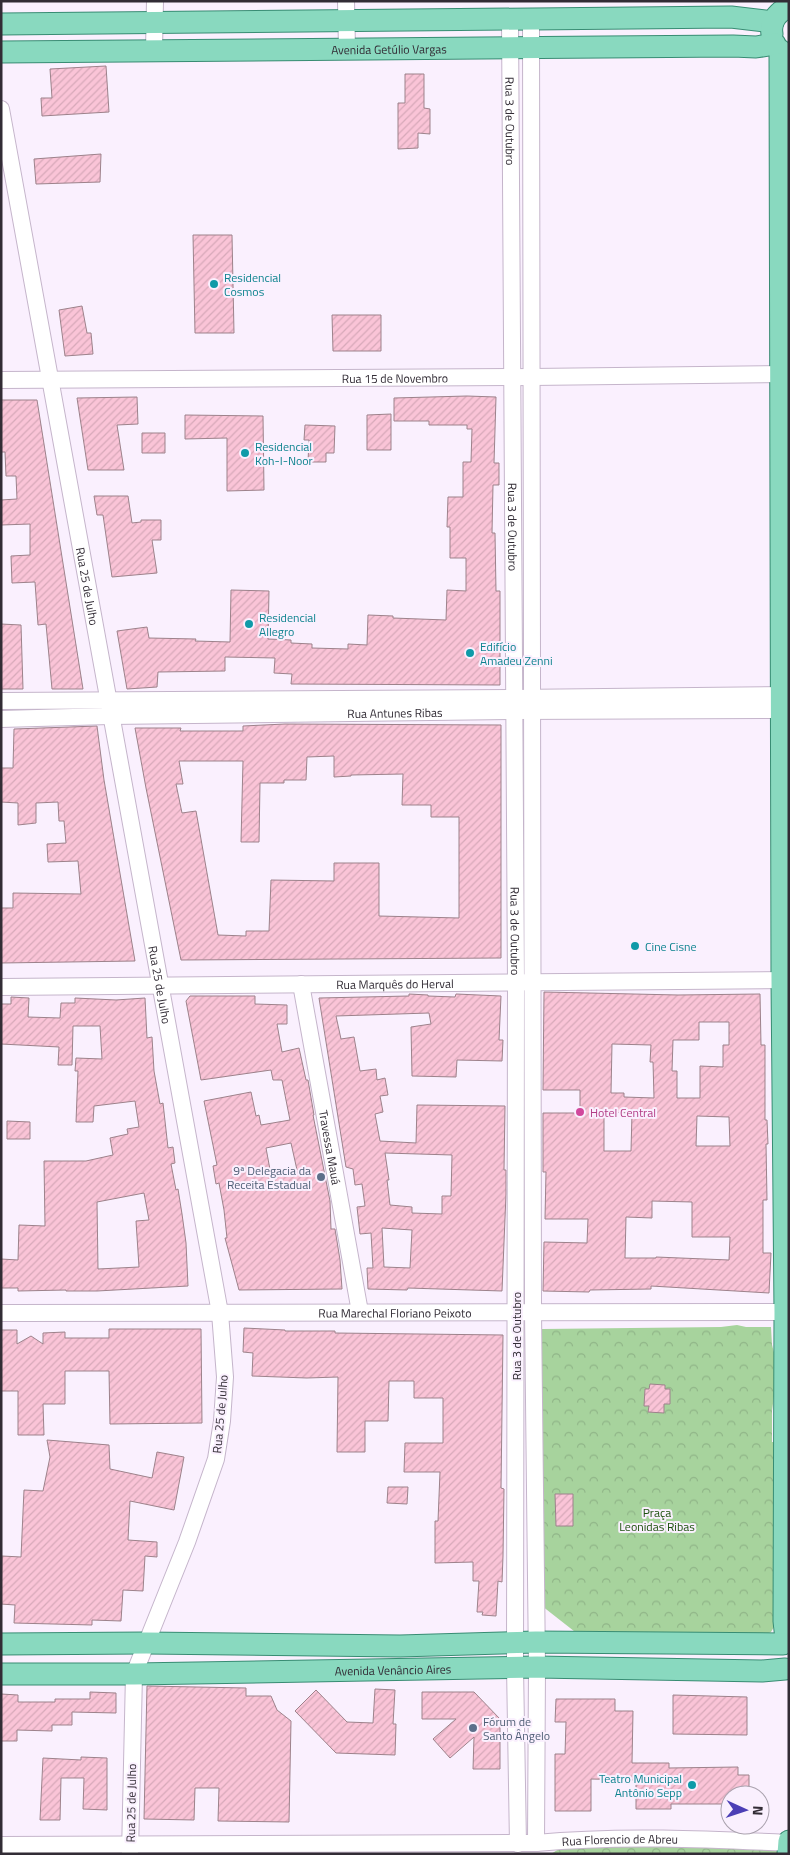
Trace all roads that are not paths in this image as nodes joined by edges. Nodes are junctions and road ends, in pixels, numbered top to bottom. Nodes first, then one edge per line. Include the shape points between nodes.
1 (155, 1) edge
2 (346, 11) edge
3 (779, 11) edge
4 (520, 19) junction
5 (1, 24) edge
6 (155, 24) junction
7 (521, 48) junction
8 (347, 49) junction
9 (781, 49) edge
10 (154, 50) junction
11 (1, 52) edge
12 (1, 108) edge
13 (512, 235) junction
14 (532, 235) junction
15 (784, 374) edge
16 (532, 377) junction
17 (513, 378) junction
18 (1, 380) edge
19 (51, 380) junction
20 (785, 539) edge
21 (4, 701) edge
22 (785, 703) edge
23 (531, 704) junction
24 (514, 705) junction
25 (109, 708) junction
26 (4, 719) edge
27 (785, 980) edge
28 (516, 982) junction
29 (532, 982) junction
30 (301, 984) junction
31 (160, 985) junction
32 (1, 986) edge
33 (516, 1117) junction
34 (533, 1118) junction
35 (220, 1312) junction
36 (360, 1312) junction
37 (515, 1312) junction
38 (533, 1312) junction
39 (787, 1312) edge
40 (1, 1313) edge
41 (786, 1465) edge
42 (786, 1640) edge
43 (526, 1642) junction
44 (1, 1644) edge
45 (146, 1644) junction
46 (515, 1667) junction
47 (537, 1667) junction
48 (787, 1673) edge
49 (1, 1674) edge
50 (134, 1674) junction
51 (536, 1843) junction
52 (518, 1844) junction
53 (1, 1845) edge
54 (788, 1845) edge
55 (130, 1849) edge

1 - 6 street
2 - 4 main road
2 - 6 main road
2 - 8 street
3 - 4 main road via 731,18
3 - 9 main road via 771,29
4 - 7 street, Rua 3 de Outubro
5 - 6 main road
6 - 10 street
7 - 8 main road, Avenida Getúlio Vargas
7 - 9 main road, Avenida Getúlio Vargas via 733,46
7 - 13 street, Rua 3 de Outubro
7 - 14 street, Rua 3 de Outubro
8 - 10 main road, Avenida Getúlio Vargas
9 - 15 main road
10 - 11 main road, Avenida Getúlio Vargas
12 - 19 street, Rua 25 de Julho
13 - 14 street
13 - 17 street, Rua 3 de Outubro
14 - 16 street, Rua 3 de Outubro
15 - 16 street, Rua 15 de Novembro
15 - 20 main road
16 - 17 street, Rua 15 de Novembro
16 - 23 street, Rua 3 de Outubro
17 - 19 street, Rua 15 de Novembro
17 - 24 street, Rua 3 de Outubro
18 - 19 street, Rua 15 de Novembro
19 - 25 street, Rua 25 de Julho
20 - 22 main road
21 - 25 street, Rua Antunes Ribas
21 - 26 street
22 - 23 street, Rua Antunes Ribas
22 - 27 main road
23 - 24 street, Rua Antunes Ribas
23 - 29 street, Rua 3 de Outubro
24 - 25 street, Rua Antunes Ribas
24 - 28 street, Rua 3 de Outubro
25 - 26 street, Rua Antunes Ribas
25 - 31 street, Rua 25 de Julho
27 - 29 street, Rua Marquês do Herval
27 - 39 main road
28 - 29 street, Rua Marquês do Herval
28 - 30 street, Rua Marquês do Herval
28 - 33 street, Rua 3 de Outubro
29 - 34 street, Rua 3 de Outubro
30 - 31 street, Rua Marquês do Herval
30 - 36 street, Travessa Mauá
31 - 32 street, Rua Marquês do Herval
31 - 35 street, Rua 25 de Julho
33 - 34 street
33 - 37 street, Rua 3 de Outubro
34 - 38 street, Rua 3 de Outubro
35 - 36 street, Rua Marechal Floriano Peixoto
35 - 40 street, Rua Marechal Floriano Peixoto
35 - 45 street, Rua 25 de Julho via 225,1377 216,1459
36 - 37 street, Rua Marechal Floriano Peixoto
37 - 38 street, Rua Marechal Floriano Peixoto
37 - 43 street, Rua 3 de Outubro
38 - 39 street, Rua Marechal Floriano Peixoto
38 - 43 street, Rua 3 de Outubro
39 - 41 main road
41 - 42 main road
42 - 43 main road, Avenida Venâncio Aires
42 - 48 main road, Avenida Venâncio Aires via 780,1656
43 - 45 main road, Avenida Venâncio Aires via 400,1646
43 - 46 street, Rua 3 de Outubro
43 - 47 street, Rua 3 de Outubro
44 - 45 main road, Avenida Venâncio Aires
45 - 50 street, Rua 25 de Julho
46 - 47 main road, Avenida Venâncio Aires
46 - 50 main road, Avenida Venâncio Aires
46 - 52 street, Rua 3 de Outubro
47 - 48 main road, Avenida Venâncio Aires
47 - 51 street, Rua 3 de Outubro
49 - 50 main road, Avenida Venâncio Aires
50 - 55 street, Rua 25 de Julho
51 - 52 street, Rua Florencio de Abreu
51 - 54 street, Rua Florencio de Abreu via 655,1839 750,1840
52 - 55 street, Rua Florencio de Abreu
53 - 55 street, Rua Florencio de Abreu

